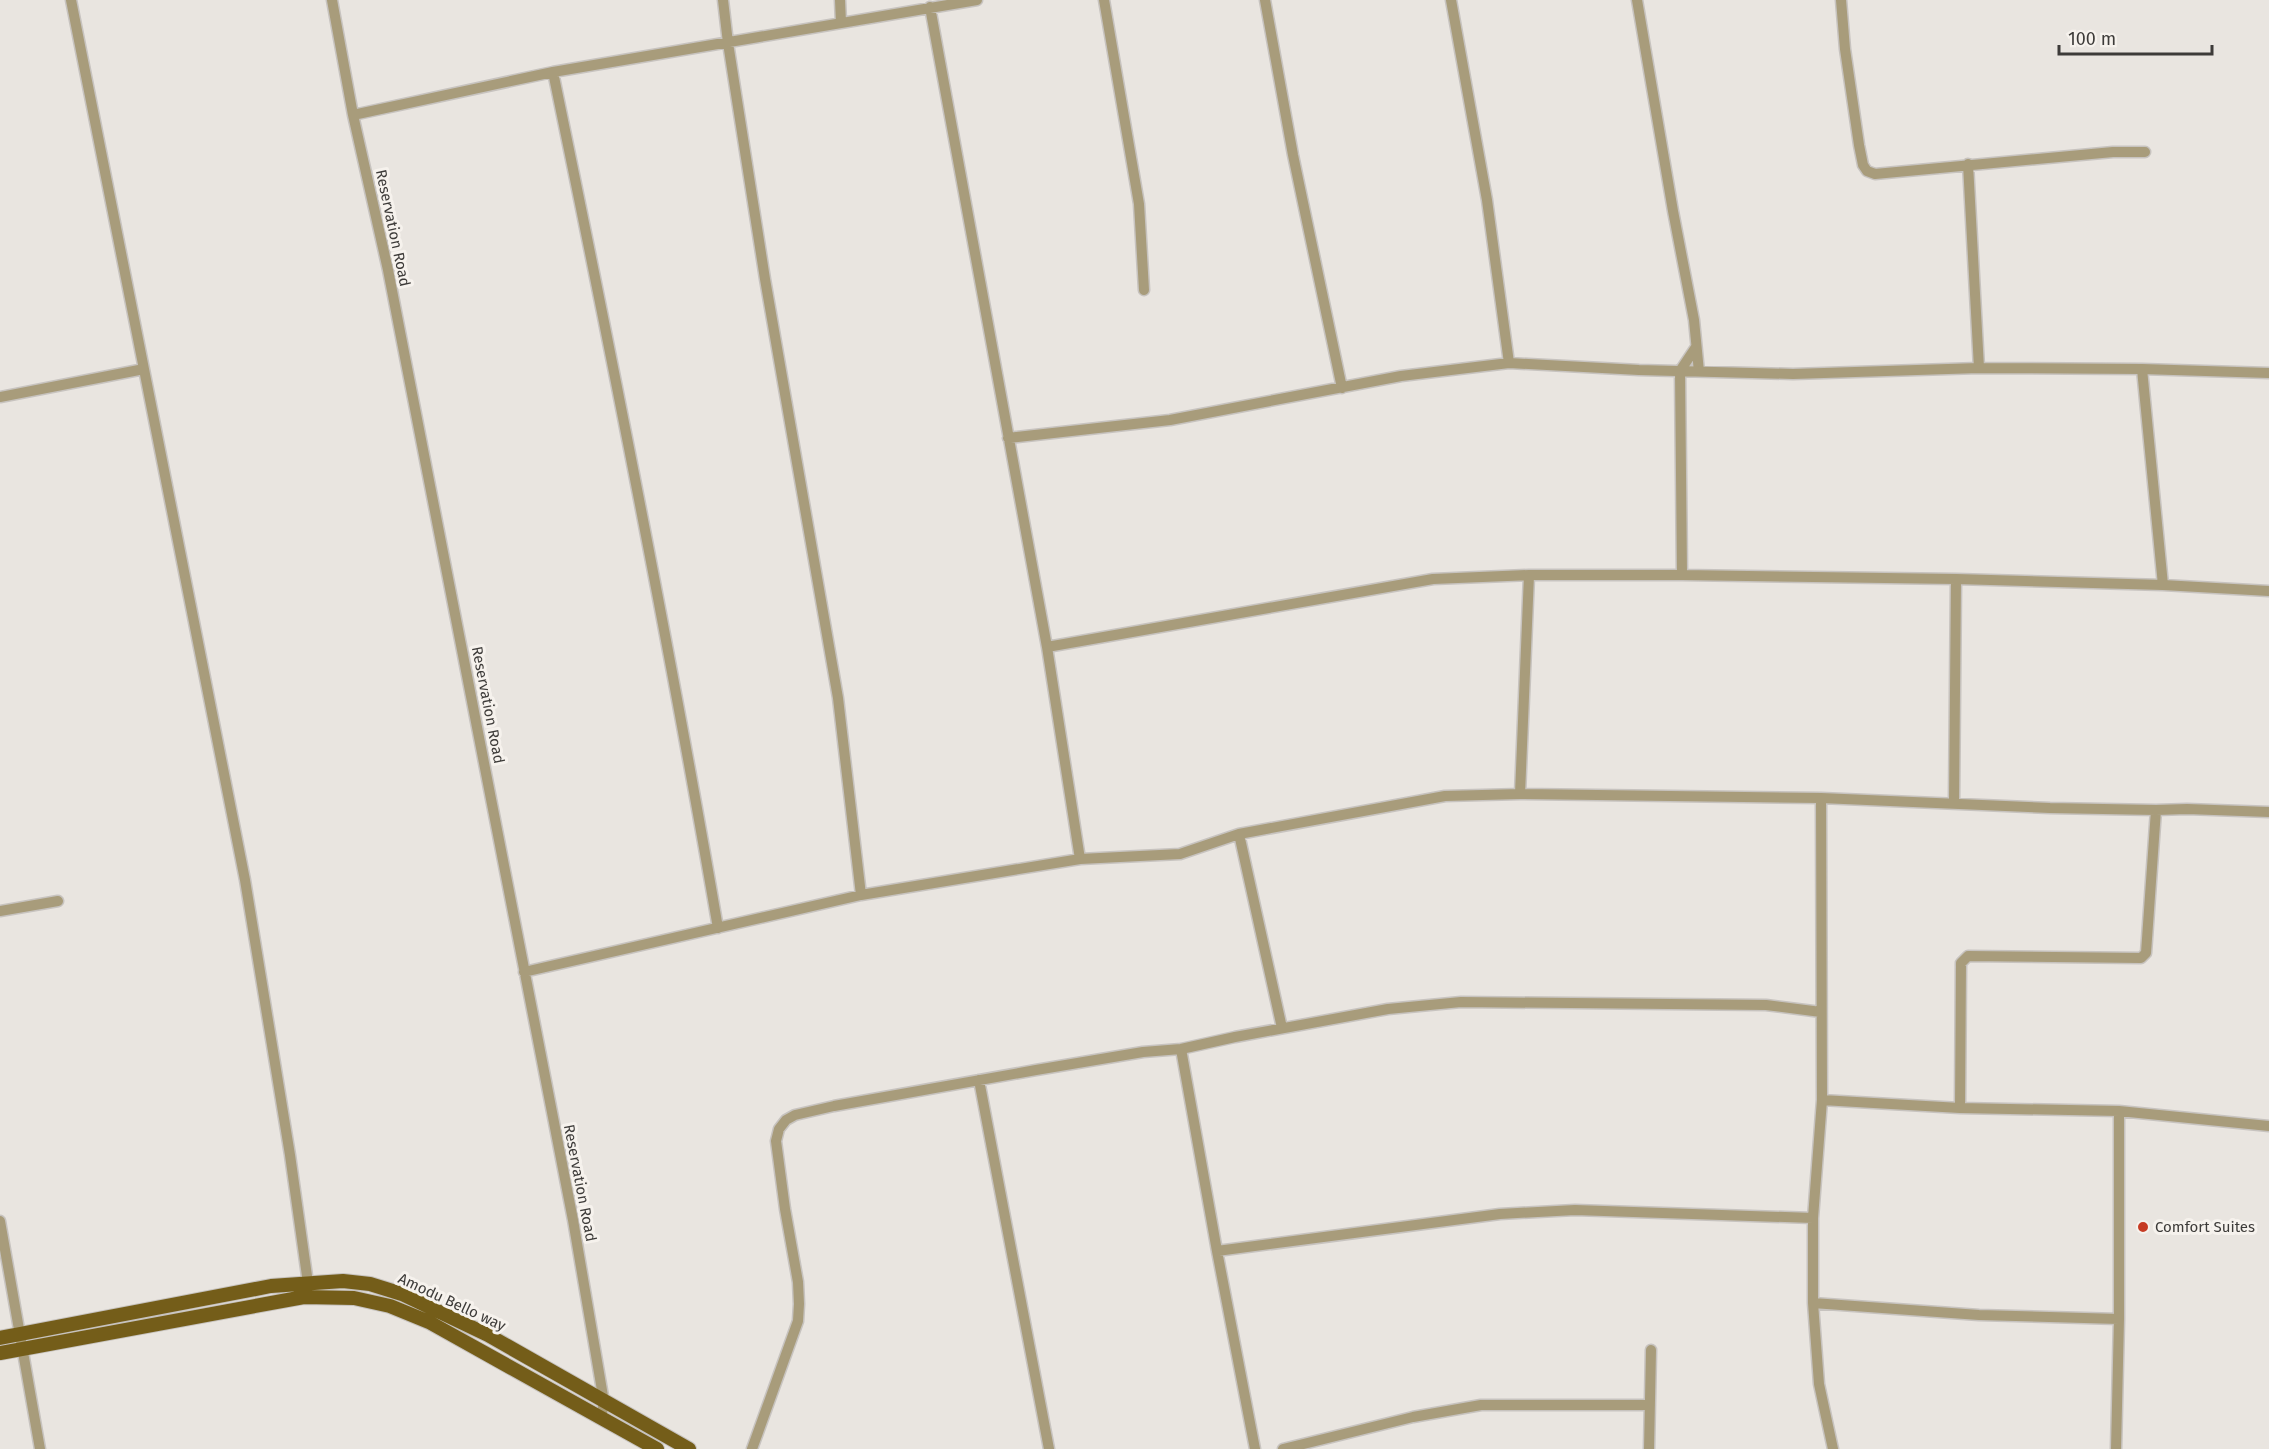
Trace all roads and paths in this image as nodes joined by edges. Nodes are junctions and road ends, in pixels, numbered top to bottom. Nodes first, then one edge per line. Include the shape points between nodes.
1 (70, 0) edge
2 (332, 0) edge
3 (723, 0) edge
4 (840, 0) edge
5 (976, 0) edge
6 (1104, 0) edge
7 (1265, 0) edge
8 (1450, 0) edge
9 (1637, 0) edge
10 (1841, 0) edge
11 (930, 7) junction
12 (841, 23) junction
13 (728, 43) junction
14 (553, 72) junction
15 (353, 115) junction
16 (2145, 152) dead end
17 (1968, 165) junction
18 (1144, 290) dead end
19 (1696, 347) junction
20 (1509, 363) junction
21 (1979, 368) junction
22 (144, 369) junction
23 (2142, 369) junction
24 (1680, 371) junction
25 (1699, 372) junction
26 (2269, 373) edge
27 (1342, 388) junction
28 (0, 397) edge
29 (1008, 438) junction
30 (1529, 575) junction
31 (1682, 575) junction
32 (1956, 579) junction
33 (2163, 585) junction
34 (2269, 591) edge
35 (1047, 647) junction
36 (1520, 794) junction
37 (1821, 798) junction
38 (1954, 803) junction
39 (2156, 810) junction
40 (2269, 812) edge
41 (1239, 834) junction
42 (1080, 859) junction
43 (861, 895) junction
44 (58, 901) dead end
45 (0, 911) edge
46 (718, 928) junction
47 (524, 972) junction
48 (1821, 1012) junction
49 (1282, 1028) junction
50 (1181, 1050) junction
51 (979, 1080) junction
52 (1822, 1100) junction
53 (1960, 1108) junction
54 (2119, 1111) junction
55 (2269, 1126) edge
56 (1813, 1218) junction
57 (0, 1221) edge
58 (1216, 1251) junction
59 (308, 1283) junction
60 (1813, 1303) junction
61 (2119, 1319) junction
62 (0, 1338) edge
63 (22, 1341) junction
64 (1652, 1350) dead end
65 (0, 1353) edge
66 (604, 1402) junction
67 (1650, 1405) junction
68 (601, 1418) junction
69 (40, 1449) edge
70 (657, 1449) edge
71 (689, 1449) edge
72 (753, 1449) edge
73 (1049, 1449) edge
74 (1255, 1449) edge
75 (1282, 1449) edge
76 (1649, 1449) edge
77 (1833, 1449) edge
78 (2116, 1449) edge

1 - 22 street
2 - 15 street, Reservation Road
3 - 13 street
4 - 12 street
5 - 11 street
6 - 18 street via 1138,204
7 - 27 street
8 - 20 street via 1487,200
9 - 19 street
10 - 17 street via 1859,145 1867,171 1875,174
11 - 12 street
11 - 29 street
12 - 13 street
13 - 14 street
13 - 43 street via 838,698
14 - 15 street
14 - 46 street via 658,595
15 - 47 street, Reservation Road via 388,270
16 - 17 street
17 - 21 street
19 - 24 street
19 - 25 street
20 - 24 street
20 - 27 street via 1401,376
21 - 23 street
21 - 25 street via 1793,374
22 - 28 street
22 - 59 street via 245,880
23 - 26 street
23 - 33 street
24 - 25 street
24 - 31 street
27 - 29 street via 1170,420
29 - 35 street
30 - 31 street
30 - 35 street via 1433,579
30 - 36 street
31 - 32 street
32 - 33 street
32 - 38 street
33 - 34 street
35 - 42 street
36 - 37 street
36 - 41 street via 1445,796
37 - 38 street
37 - 48 street
38 - 39 street
39 - 40 street
39 - 53 street via 2146,953 2141,958 1968,956 1961,963
41 - 42 street via 1180,854
41 - 49 street
42 - 43 street
43 - 46 street
44 - 45 street
46 - 47 street
47 - 66 street, Reservation Road
48 - 49 street via 1766,1005 1461,1002 1388,1009
48 - 52 street
49 - 50 street
50 - 51 street
50 - 58 street
51 - 72 street via 806,1112 786,1120 779,1129 776,1141 784,1209 800,1304 798,1321
51 - 73 street
52 - 53 street
52 - 56 street
53 - 54 street
54 - 55 street
54 - 61 street
56 - 58 street via 1575,1210 1500,1214
56 - 60 street
57 - 63 street
58 - 74 street
59 - 63 main road, Amodu Bello way via 271,1286
59 - 66 main road, Amodu Bello way via 370,1284 402,1294 488,1335
60 - 61 street via 1979,1315
60 - 77 street via 1819,1384
61 - 78 street
62 - 63 main road, Amodu Bello way
63 - 65 main road, Amodu Bello way
63 - 68 main road, Amodu Bello way via 304,1297 354,1298 390,1306 429,1322
63 - 69 street
64 - 67 street
66 - 68 street, Reservation Road
66 - 71 main road, Amodu Bello way
67 - 75 street via 1481,1405
67 - 76 street
68 - 70 main road, Amodu Bello way

